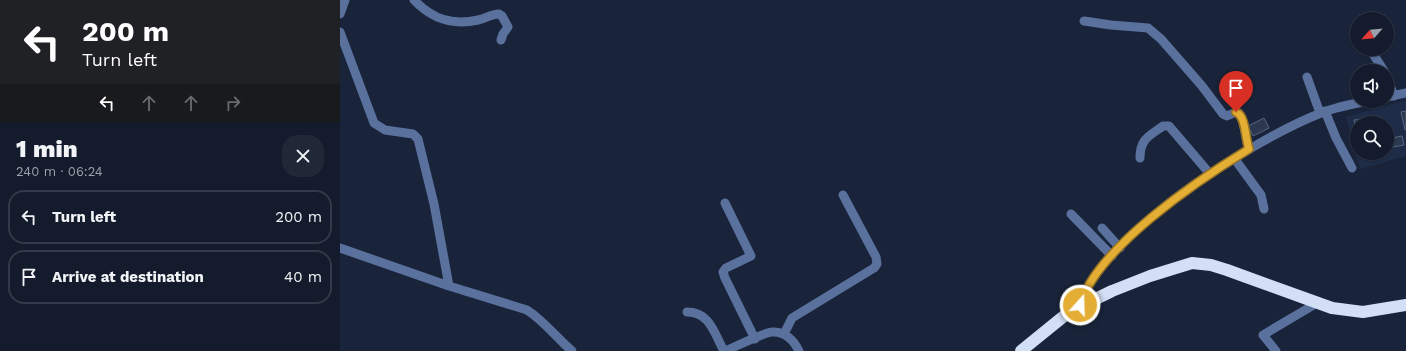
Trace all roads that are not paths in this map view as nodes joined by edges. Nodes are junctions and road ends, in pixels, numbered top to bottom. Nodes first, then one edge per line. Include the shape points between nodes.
1 (345, 0) edge
2 (414, 0) edge
3 (340, 14) edge
4 (1084, 21) dead end
5 (340, 32) edge
6 (502, 40) dead end
7 (1307, 77) dead end
8 (1406, 93) edge
9 (1394, 95) edge
10 (1350, 105) edge
11 (1322, 112) junction
12 (1249, 149) junction
13 (1140, 158) dead end
14 (1234, 158) junction
15 (1352, 168) dead end
16 (1210, 174) junction
17 (843, 195) dead end
18 (725, 203) dead end
19 (1264, 209) dead end
20 (1070, 214) dead end
21 (1102, 228) dead end
22 (340, 248) edge
23 (1120, 248) junction
24 (1112, 256) junction
25 (449, 286) junction
26 (1317, 304) junction
27 (1080, 305) junction
28 (1406, 306) edge
29 (687, 312) dead end
30 (784, 334) junction
31 (755, 339) junction
32 (572, 351) edge
33 (725, 351) edge
34 (800, 351) edge
35 (1021, 351) edge
36 (1276, 351) edge

1 - 3 street
2 - 6 street via 425,12 440,19 463,24 498,14 508,27
4 - 12 street via 1111,26 1148,28 1161,39 1202,86 1223,114 1227,116 1239,113 1244,123
5 - 25 street via 374,124 386,130 413,134 418,139 434,204
7 - 11 street
8 - 9 street
10 - 11 street
11 - 12 street via 1278,132
11 - 15 street
12 - 14 street
13 - 16 street via 1141,145 1163,126 1169,126
14 - 16 street
14 - 19 street via 1261,195
16 - 23 street via 1149,219
17 - 30 street via 876,257 877,264 792,318
18 - 31 street via 751,256 723,272
20 - 24 street
21 - 23 street
22 - 25 street
23 - 24 street
24 - 27 street via 1091,280
25 - 32 street via 527,310
26 - 27 highway via 1227,270 1192,263 1150,276
26 - 28 highway via 1352,311
26 - 36 street via 1263,335
27 - 35 highway via 1056,321
29 - 33 street via 698,312 704,316
30 - 31 street via 772,332
30 - 34 street via 794,341
31 - 33 street

